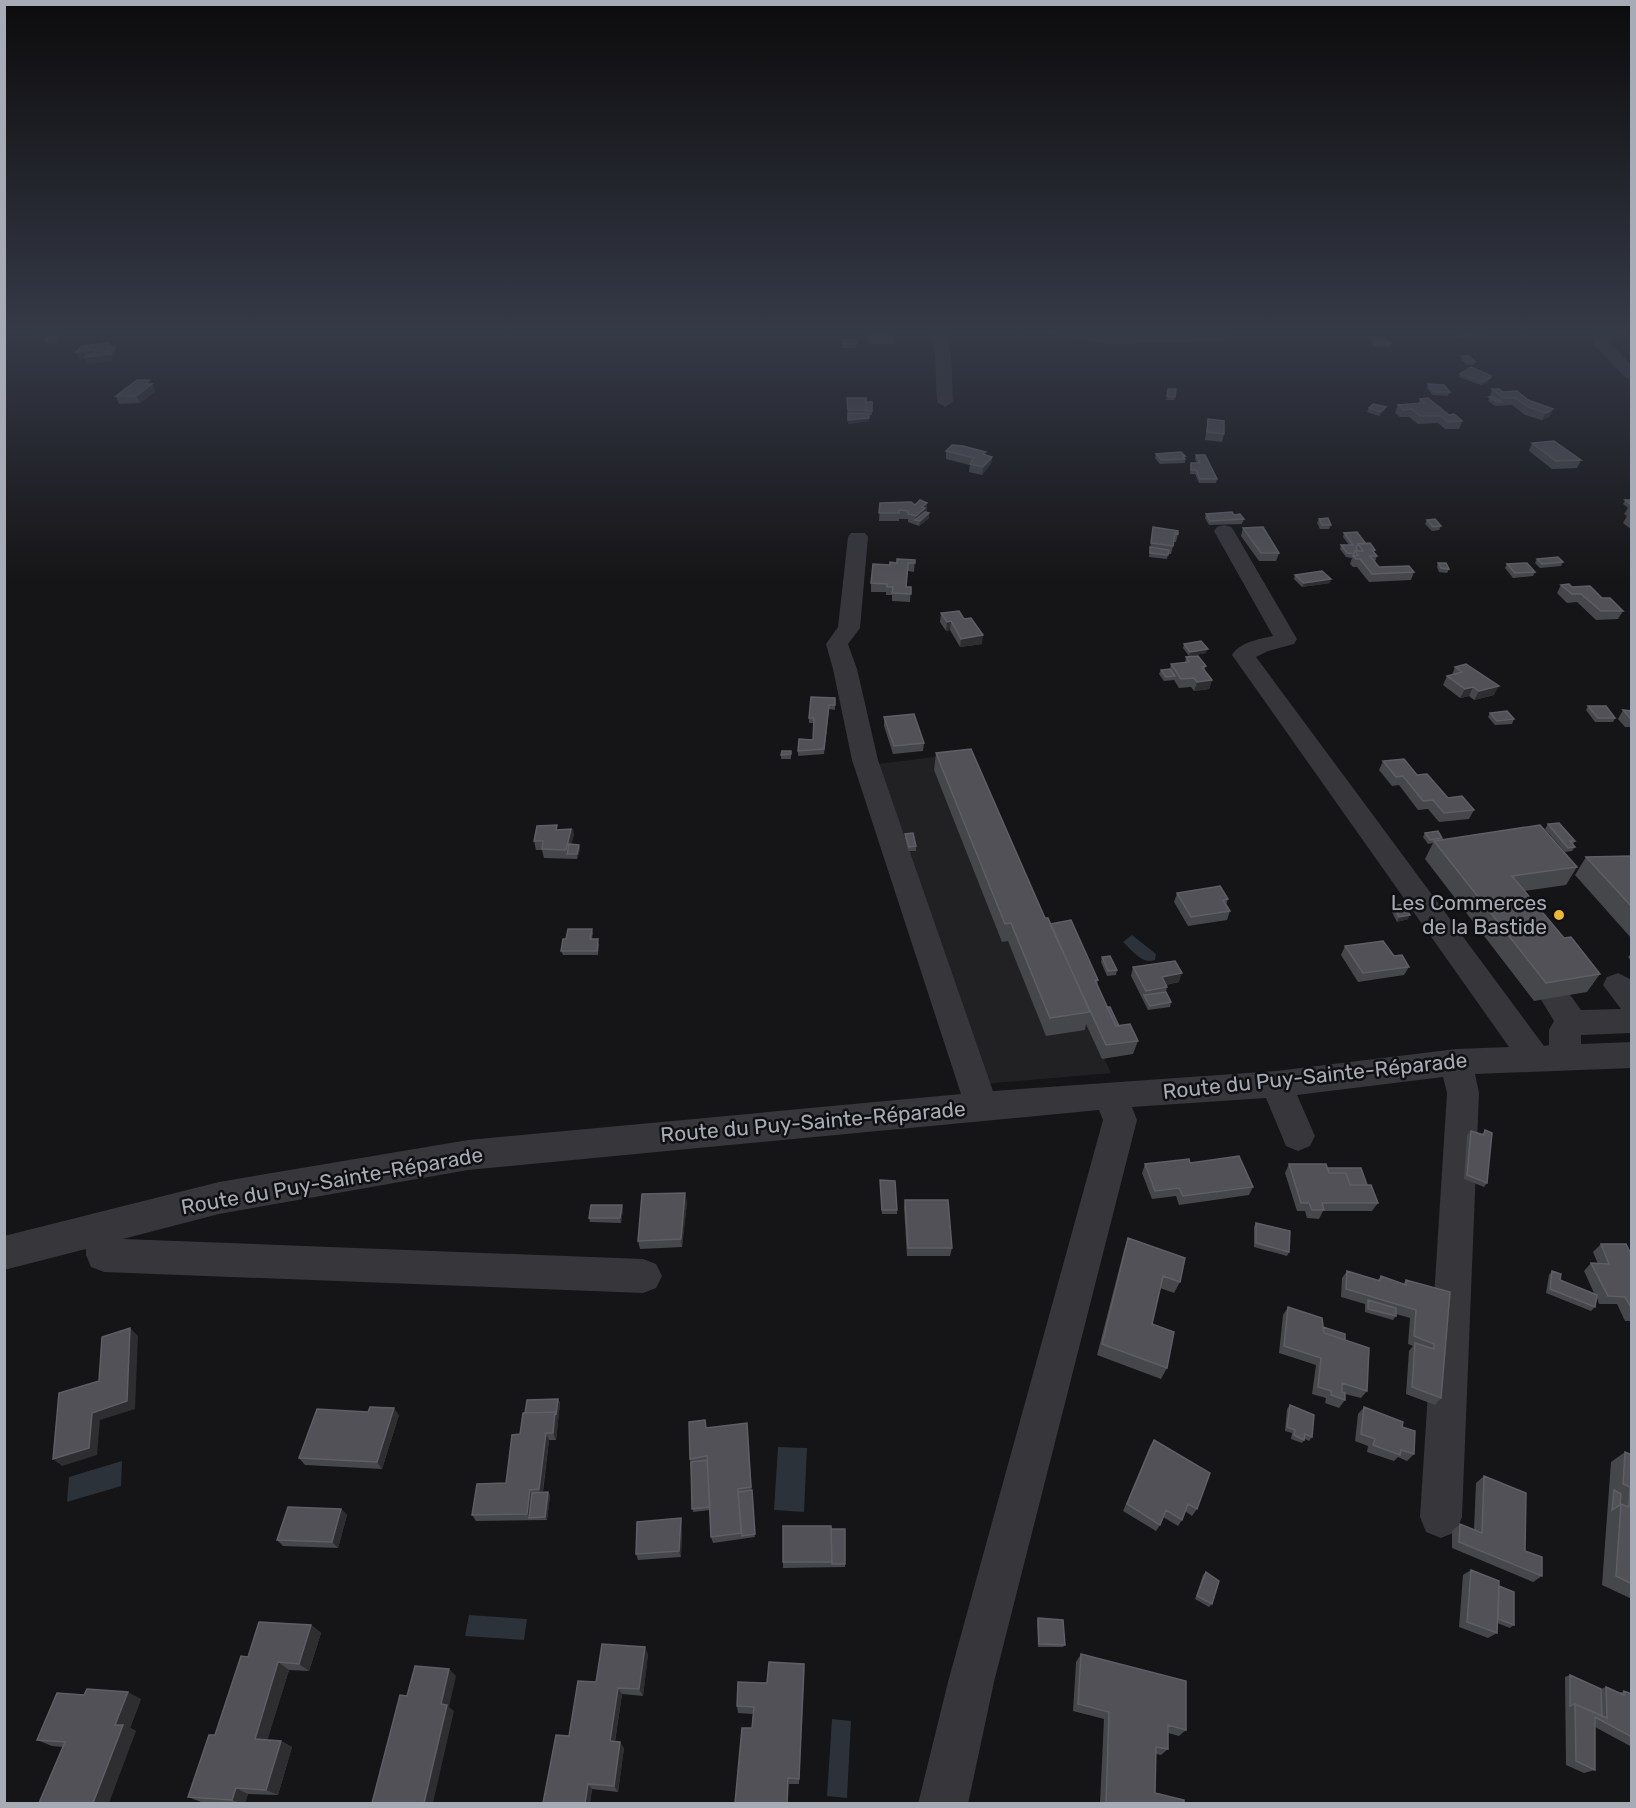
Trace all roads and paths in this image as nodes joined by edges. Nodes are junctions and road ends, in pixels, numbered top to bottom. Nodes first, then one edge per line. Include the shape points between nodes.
1 (1224, 531) dead end
2 (858, 537) dead end
3 (1555, 998) edge
4 (1632, 1021) edge
5 (1573, 1023) junction
6 (1632, 1054) edge
7 (1565, 1056) junction
8 (1534, 1057) junction
9 (1456, 1062) junction
10 (1276, 1084) junction
11 (1110, 1095) junction
12 (982, 1106) junction
13 (1298, 1136) dead end
14 (105, 1227) junction
15 (4, 1253) edge
16 (643, 1276) dead end
17 (1441, 1517) dead end
18 (943, 1803) edge

1 - 8 street via 1286,639 1243,655
2 - 12 street via 849,628 837,644 865,760
3 - 5 street
4 - 5 street
5 - 7 street via 1565,1030
6 - 7 street, Route du Puy-Sainte-Réparade
7 - 8 street, Route du Puy-Sainte-Réparade
8 - 9 street, Route du Puy-Sainte-Réparade
9 - 10 street, Route du Puy-Sainte-Réparade
9 - 17 street via 1463,1093
10 - 11 street, Route du Puy-Sainte-Réparade
10 - 13 street
11 - 12 street, Route du Puy-Sainte-Réparade
11 - 18 street via 1120,1120 971,1682
12 - 14 street, Route du Puy-Sainte-Réparade via 468,1155 219,1198
14 - 15 street, Route du Puy-Sainte-Réparade
14 - 16 street via 104,1255

